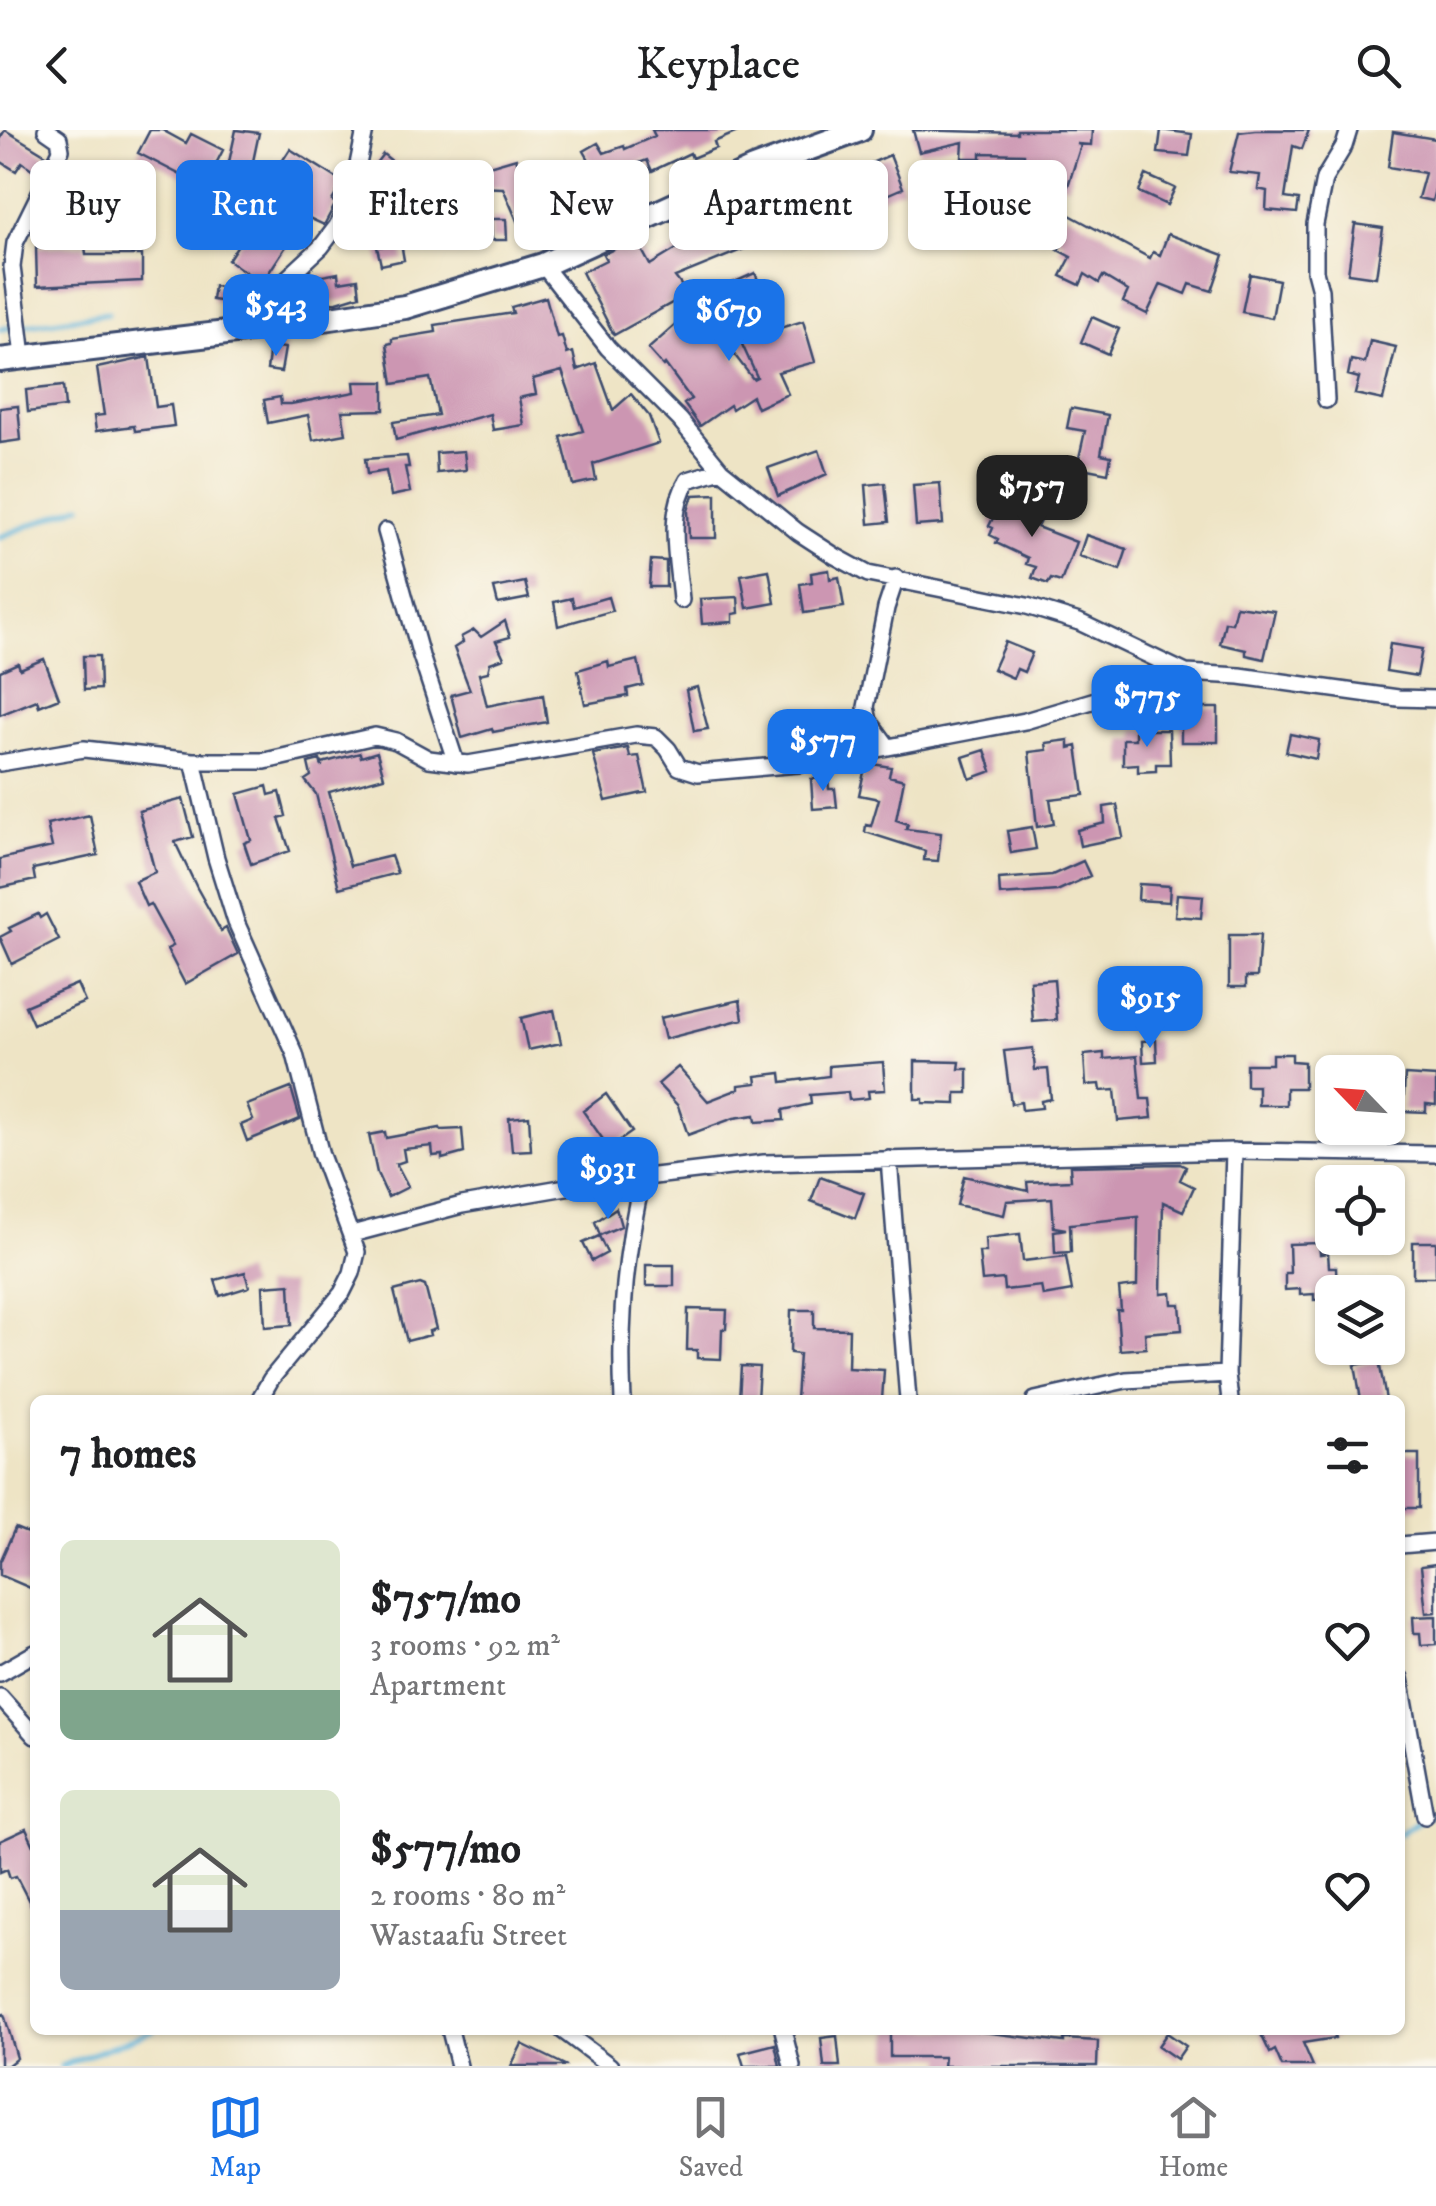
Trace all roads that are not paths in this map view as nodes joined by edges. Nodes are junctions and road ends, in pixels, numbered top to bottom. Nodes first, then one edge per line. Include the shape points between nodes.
1 (46, 130) edge
2 (365, 130) edge
3 (860, 130) edge
4 (1349, 130) edge
5 (543, 265) junction
6 (243, 330) junction
7 (11, 358) edge
8 (1326, 400) dead end
9 (721, 470) junction
10 (386, 532) dead end
11 (896, 578) junction
12 (681, 600) dead end
13 (1186, 673) junction
14 (1436, 699) edge
15 (888, 747) junction
16 (193, 761) junction
17 (0, 763) edge
18 (456, 763) junction
19 (1234, 1151) junction
20 (1436, 1154) edge
21 (889, 1159) junction
22 (643, 1177) junction
23 (352, 1234) junction
24 (1227, 1374) junction
25 (262, 1395) edge
26 (623, 1395) edge
27 (908, 1395) edge
28 (1057, 1395) edge
29 (1229, 1395) edge
30 (1436, 1542) edge
31 (1405, 1545) edge
32 (30, 1656) edge
33 (0, 1673) edge
34 (0, 1697) edge
35 (1405, 1706) edge
36 (30, 1730) edge
37 (1425, 1816) dead end
38 (451, 2035) edge
39 (569, 2035) edge
40 (784, 2035) edge
41 (459, 2066) edge
42 (610, 2066) edge
43 (792, 2066) edge

1 - 7 street via 60,139 60,150 14,255
2 - 6 street via 351,199 338,226
3 - 5 main road via 753,168
4 - 8 street via 1324,180 1315,224
5 - 6 main road via 405,306
5 - 9 street via 608,348
6 - 7 main road
9 - 11 street via 836,556 868,574
9 - 12 street via 688,480 678,497
10 - 18 street
11 - 13 street via 1078,622
11 - 15 street via 866,707
13 - 14 street
13 - 15 street via 1025,721
15 - 18 street via 698,773 680,767 656,738 636,735
16 - 17 street via 84,750
16 - 18 street via 265,761 375,736 428,759
16 - 23 street via 236,922 295,1054 321,1156
19 - 20 street
19 - 21 street
19 - 24 street
21 - 22 street via 764,1163
21 - 27 street
22 - 23 street via 462,1205
22 - 26 street via 628,1235
23 - 25 street via 357,1252 342,1293
24 - 28 street via 1126,1380
24 - 29 street
30 - 31 street
32 - 33 street
34 - 36 street
35 - 37 street
38 - 41 street
39 - 42 street
40 - 43 street

